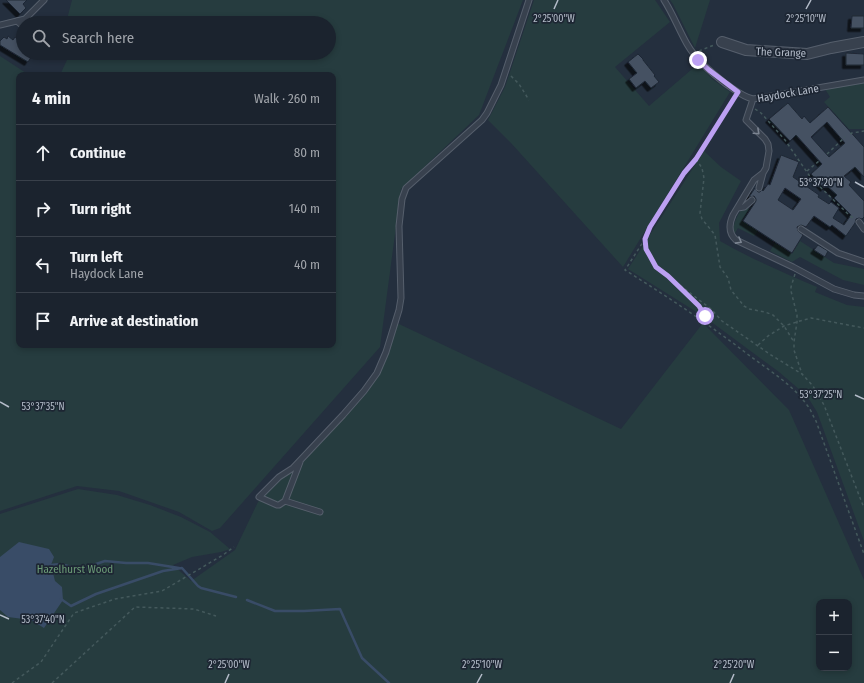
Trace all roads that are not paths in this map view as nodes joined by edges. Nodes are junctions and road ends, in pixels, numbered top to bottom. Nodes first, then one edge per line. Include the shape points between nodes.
1 (44, 0) edge
2 (530, 0) edge
3 (664, 0) edge
4 (28, 16) edge
5 (16, 21) edge
6 (0, 25) edge
7 (722, 42) road end
8 (864, 42) edge
9 (864, 80) edge
10 (753, 99) junction
11 (763, 173) junction
12 (759, 188) dead end
13 (752, 200) dead end
14 (738, 208) junction
15 (859, 222) road end
16 (801, 229) dead end
17 (864, 229) edge
18 (864, 262) edge
19 (864, 296) edge
20 (302, 459) junction
21 (285, 502) junction
22 (320, 512) dead end

1 - 4 lane
2 - 20 lane via 501,85 488,113 406,188 399,226 401,298 386,352 377,373 364,391
3 - 10 lane, Haydock Lane via 698,60 738,92
5 - 6 lane
7 - 8 street, The Grange via 746,50 807,54
9 - 10 lane, Haydock Lane
10 -> 11 lane via 746,120 768,144 767,165
11 - 12 lane
11 - 14 lane via 754,180
13 - 14 lane via 744,207
14 -> 19 lane via 730,229 732,237 736,240 834,289
15 - 17 lane
16 - 18 lane via 838,253
20 - 21 lane
20 - 21 lane via 259,497 277,505
21 - 22 lane

